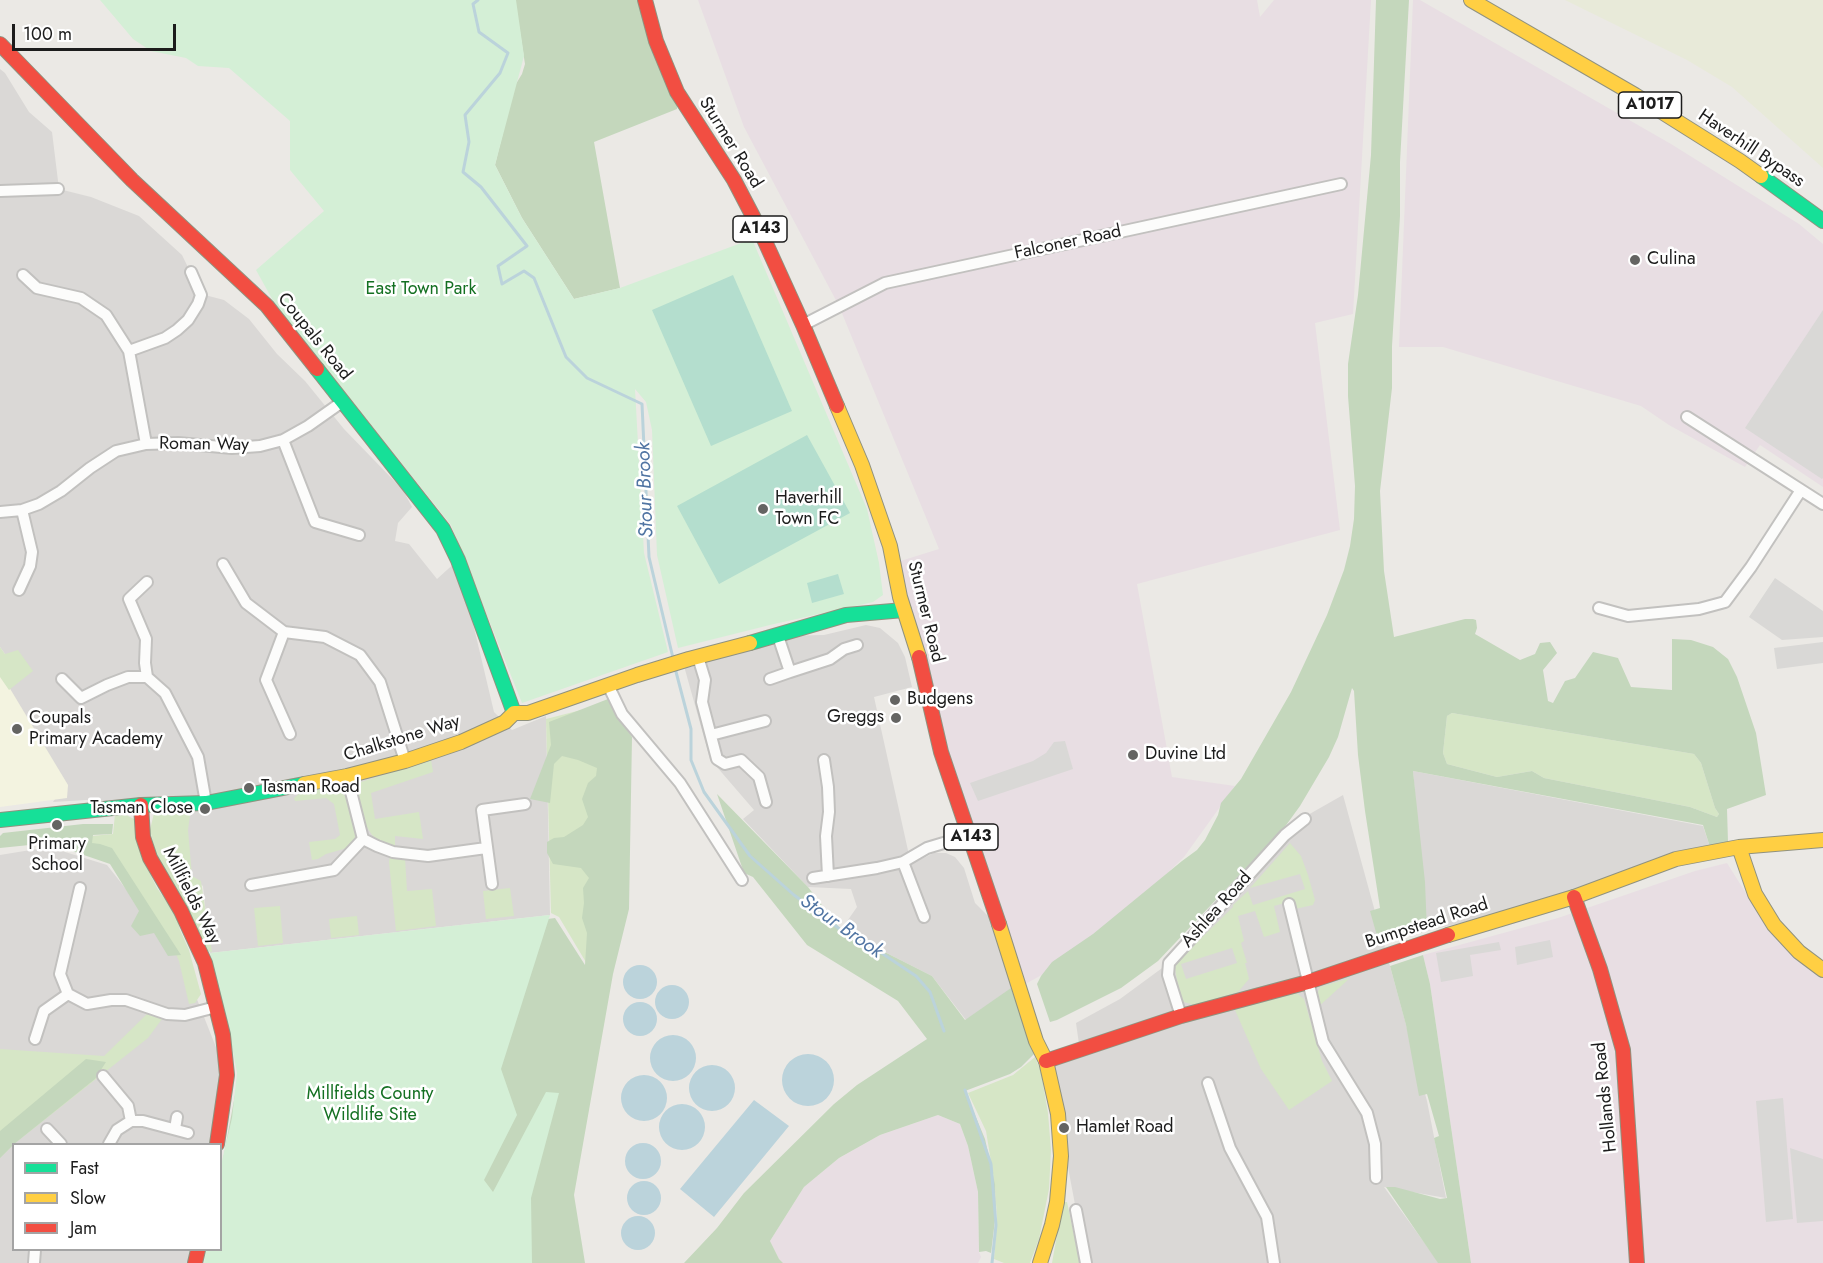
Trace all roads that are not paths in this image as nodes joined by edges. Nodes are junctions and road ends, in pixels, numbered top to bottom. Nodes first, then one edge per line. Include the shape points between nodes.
1 (645, 0) edge
2 (1470, 0) edge
3 (0, 44) edge
4 (1341, 184) dead end
5 (58, 189) dead end
6 (0, 191) edge
7 (1823, 221) edge
8 (191, 272) dead end
9 (23, 275) dead end
10 (803, 325) junction
11 (129, 351) junction
12 (342, 402) junction
13 (1687, 417) dead end
14 (283, 440) junction
15 (146, 444) junction
16 (1801, 490) junction
17 (1823, 504) edge
18 (22, 510) junction
19 (0, 512) edge
20 (359, 535) dead end
21 (223, 564) dead end
22 (147, 582) dead end
23 (19, 590) dead end
24 (1599, 608) dead end
25 (904, 610) junction
26 (284, 632) junction
27 (778, 636) junction
28 (857, 645) dead end
29 (694, 658) junction
30 (790, 672) junction
31 (147, 677) junction
32 (62, 679) dead end
33 (770, 679) dead end
34 (608, 685) junction
35 (514, 713) junction
36 (765, 721) dead end
37 (290, 734) dead end
38 (711, 735) junction
39 (824, 760) dead end
40 (405, 761) junction
41 (347, 776) junction
42 (766, 802) dead end
43 (206, 803) junction
44 (525, 804) dead end
45 (141, 805) junction
46 (1305, 819) dead end
47 (0, 820) edge
48 (970, 835) junction
49 (363, 838) junction
50 (1823, 840) edge
51 (1739, 847) junction
52 (486, 848) junction
53 (903, 862) junction
54 (828, 876) junction
55 (813, 878) dead end
56 (742, 880) dead end
57 (492, 884) dead end
58 (251, 885) dead end
59 (80, 888) dead end
60 (1574, 897) junction
61 (1288, 904) dead end
62 (924, 917) dead end
63 (1823, 970) edge
64 (1308, 982) junction
65 (68, 994) junction
66 (216, 1007) junction
67 (1181, 1016) junction
68 (35, 1039) dead end
69 (1046, 1061) junction
70 (103, 1076) dead end
71 (1208, 1083) dead end
72 (177, 1117) dead end
73 (131, 1121) junction
74 (47, 1129) dead end
75 (175, 1130) junction
76 (188, 1133) dead end
77 (60, 1143) edge
78 (110, 1143) edge
79 (217, 1143) edge
80 (1376, 1178) dead end
81 (1076, 1210) dead end
82 (1040, 1263) edge
83 (1086, 1263) edge
84 (1274, 1263) edge
85 (1638, 1263) edge

1 - 10 street, Sturmer Road / A143 via 677,92 734,180
2 - 7 street, Haverhill Bypass / A1017 via 1580,62 1740,161
3 - 12 street, Coupals Road via 132,180 267,306
4 - 10 street, Falconer Road via 885,283
5 - 6 street
8 - 11 street via 201,294 188,320 165,338
9 - 11 street via 37,288 81,298 106,315
10 - 25 street, Sturmer Road / A143 via 866,475 890,546
11 - 15 street
12 - 14 street, Roman Way
12 - 35 street, Coupals Road via 443,529
13 - 16 street
14 - 15 street, Roman Way via 232,448 178,442
14 - 20 street via 315,522
15 - 18 street, Roman Way via 116,451 61,491
16 - 17 street
16 - 24 street via 1725,602 1699,609 1628,616
18 - 19 street, Roman Way
18 - 23 street via 32,552
21 - 26 street via 246,603
22 - 31 street via 129,599 146,639
25 - 27 street, Chalkstone Way via 846,615
25 - 48 street, Sturmer Road / A143 via 916,643 940,753
26 - 37 street via 266,680
26 - 40 street via 325,637 360,655 380,682
27 - 29 street, Chalkstone Way
27 - 30 street
28 - 30 street via 830,660
29 - 34 street, Chalkstone Way
29 - 38 street via 705,680 702,702
30 - 33 street
31 - 32 street via 128,677 81,699
31 - 43 street via 165,693 198,757
34 - 35 street, Chalkstone Way via 528,713
34 - 56 street via 622,714 680,783
35 - 40 street, Chalkstone Way via 505,722 460,742
36 - 38 street
38 - 42 street via 717,759 724,764 741,760 759,777
39 - 54 street via 829,812
40 - 41 street, Chalkstone Way
41 - 43 street, Chalkstone Way
41 - 49 street
43 - 45 street, Chalkstone Way
44 - 52 street via 482,810
45 - 47 street, Chalkstone Way
45 - 66 street, Millfields Way via 143,837 150,858 201,954
46 - 67 street, Ashlea Road via 1169,963 1168,975
48 - 53 street via 927,848
48 - 69 street, Sturmer Road / A143 via 1036,1041
49 - 52 street via 393,852 428,856
49 - 58 street via 327,873
50 - 51 street, Bumpstead Road
51 - 60 street, Bumpstead Road via 1676,859
51 - 63 street via 1755,894 1774,925
52 - 57 street
53 - 54 street
53 - 62 street
54 - 55 street
59 - 65 street via 60,974
60 - 64 street, Bumpstead Road
60 - 85 street, Hollands Road via 1623,1050
61 - 64 street
64 - 67 street, Bumpstead Road
64 - 80 street via 1323,1042 1367,1113 1375,1144
65 - 66 street via 87,1004 126,1000 167,1014 185,1015
65 - 68 street via 44,1011
66 - 79 street, Millfields Way via 227,1075
67 - 69 street, Bumpstead Road
69 - 82 street, Sturmer Road / A143 via 1058,1114 1060,1156 1057,1202
70 - 73 street via 128,1106
71 - 84 street via 1230,1148 1266,1217
72 - 75 street
73 - 75 street
73 - 78 street via 117,1130
74 - 77 street
75 - 76 street
81 - 83 street

